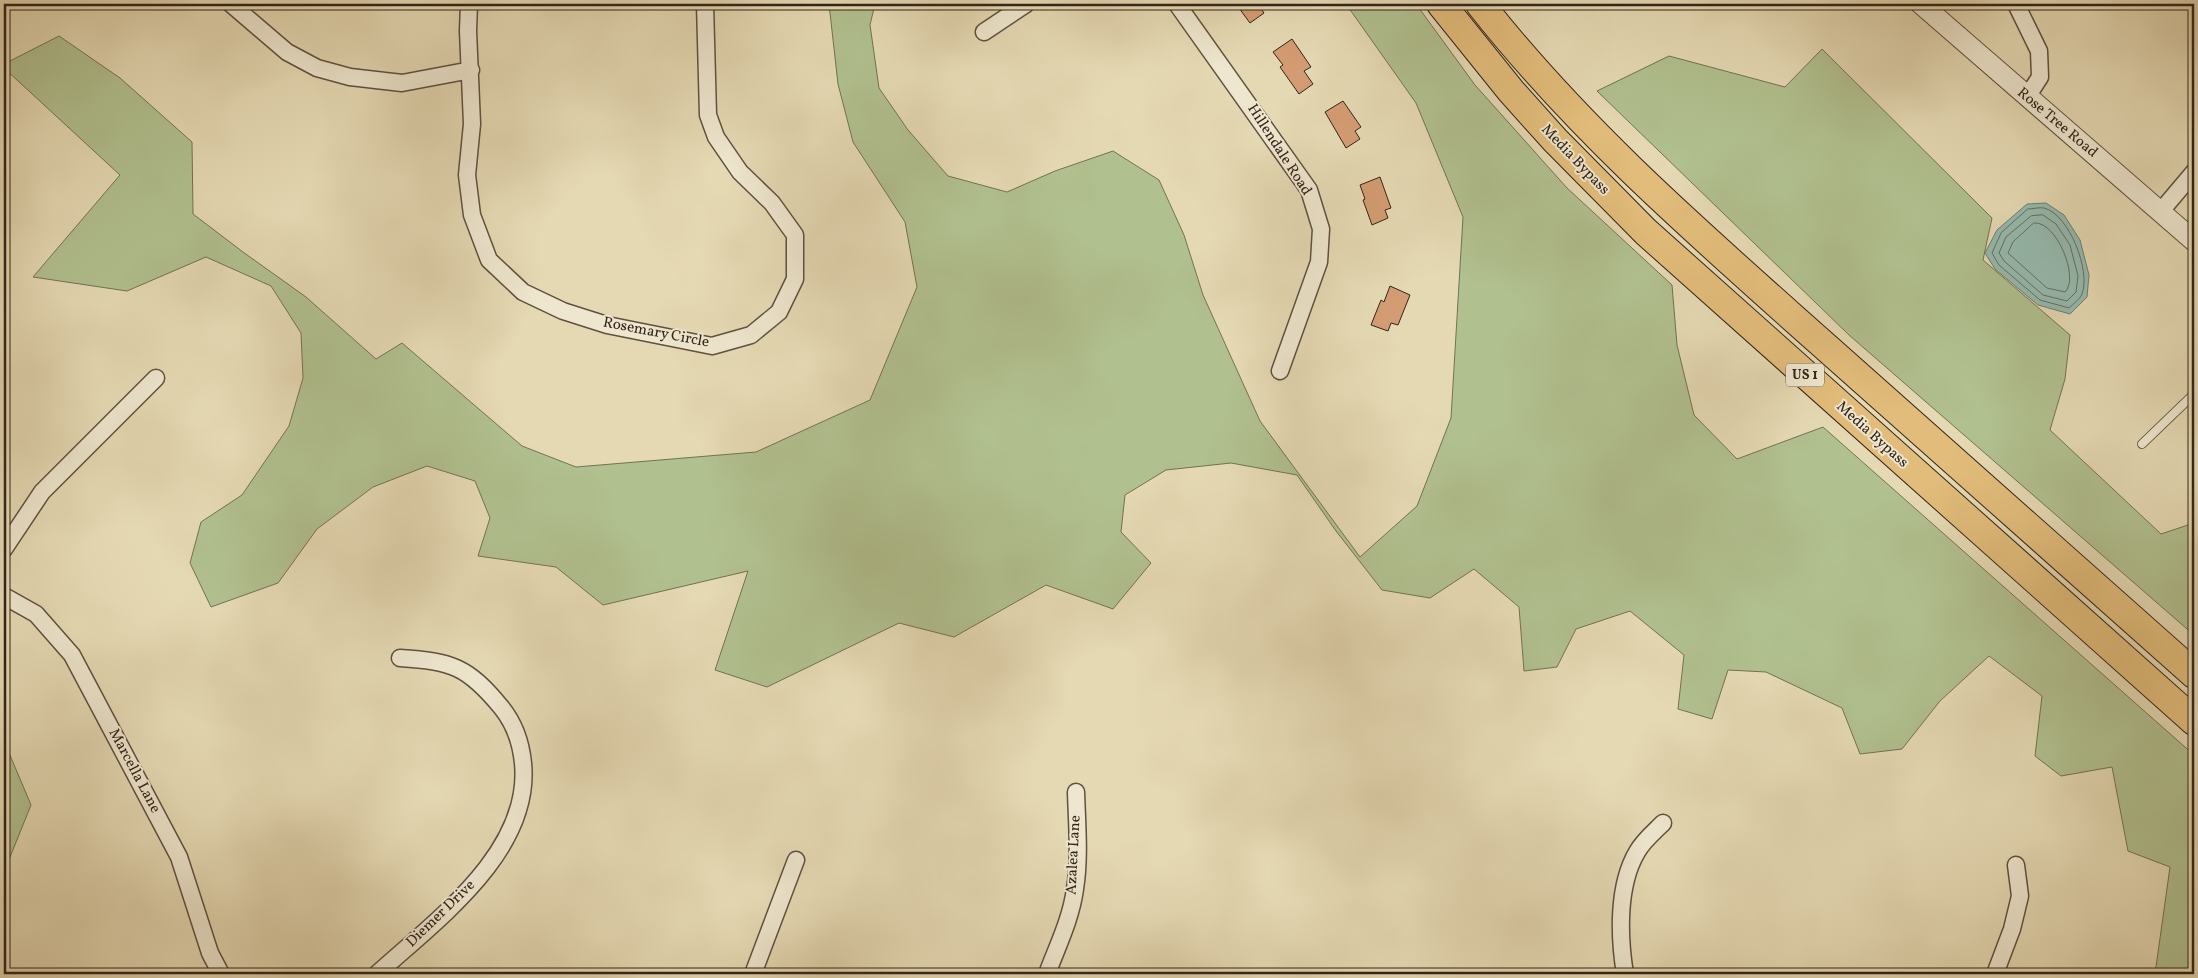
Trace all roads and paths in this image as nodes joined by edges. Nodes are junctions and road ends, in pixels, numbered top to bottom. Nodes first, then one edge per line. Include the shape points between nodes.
1 (231, 4) edge
2 (469, 4) edge
3 (705, 4) edge
4 (1026, 4) edge
5 (1177, 4) edge
6 (1441, 4) edge
7 (1480, 4) edge
8 (1921, 4) edge
9 (2016, 4) edge
10 (984, 32) dead end
11 (471, 70) junction
12 (2027, 97) junction
13 (2194, 172) edge
14 (2161, 210) junction
15 (2194, 241) edge
16 (1280, 371) dead end
17 (156, 378) dead end
18 (2194, 394) edge
19 (2142, 444) dead end
20 (4, 549) edge
21 (4, 596) edge
22 (400, 658) dead end
23 (2194, 674) edge
24 (2194, 721) edge
25 (1076, 792) dead end
26 (1663, 823) dead end
27 (796, 860) dead end
28 (2016, 865) dead end
29 (222, 974) edge
30 (377, 974) edge
31 (753, 974) edge
32 (1047, 974) edge
33 (1625, 974) edge
34 (1995, 974) edge

1 - 11 street via 288,52 325,70 350,77 402,83
2 - 11 street, Rosemary Circle
3 - 11 street, Rosemary Circle via 708,115 716,137 740,172 772,203 795,235 795,279 779,312 751,335 712,346 607,325 563,311 523,292 490,260 472,216 467,175 472,124
4 - 10 street
5 - 16 street, Hillendale Road via 1309,190 1321,229 1319,262
6 - 24 highway, Media Bypass / US 1 via 1511,91 1646,232
7 - 23 highway, US 1 via 1535,71 1669,208
8 - 12 street, Rose Tree Road
9 - 12 street via 2039,51 2040,77
12 - 14 street, Rose Tree Road
13 - 14 street
14 - 15 street, Rose Tree Road
17 - 20 street via 42,492
18 - 19 lane
21 - 29 street, Marcella Lane via 36,614 72,654 179,857 210,953
22 - 30 street, Diemer Drive via 436,660 460,669 484,687 506,713 521,743 524,778 515,819 495,856 470,889
25 - 32 street, Azalea Lane via 1075,889
26 - 33 street via 1637,852 1626,881 1621,923
27 - 31 street
28 - 34 street via 2020,896

